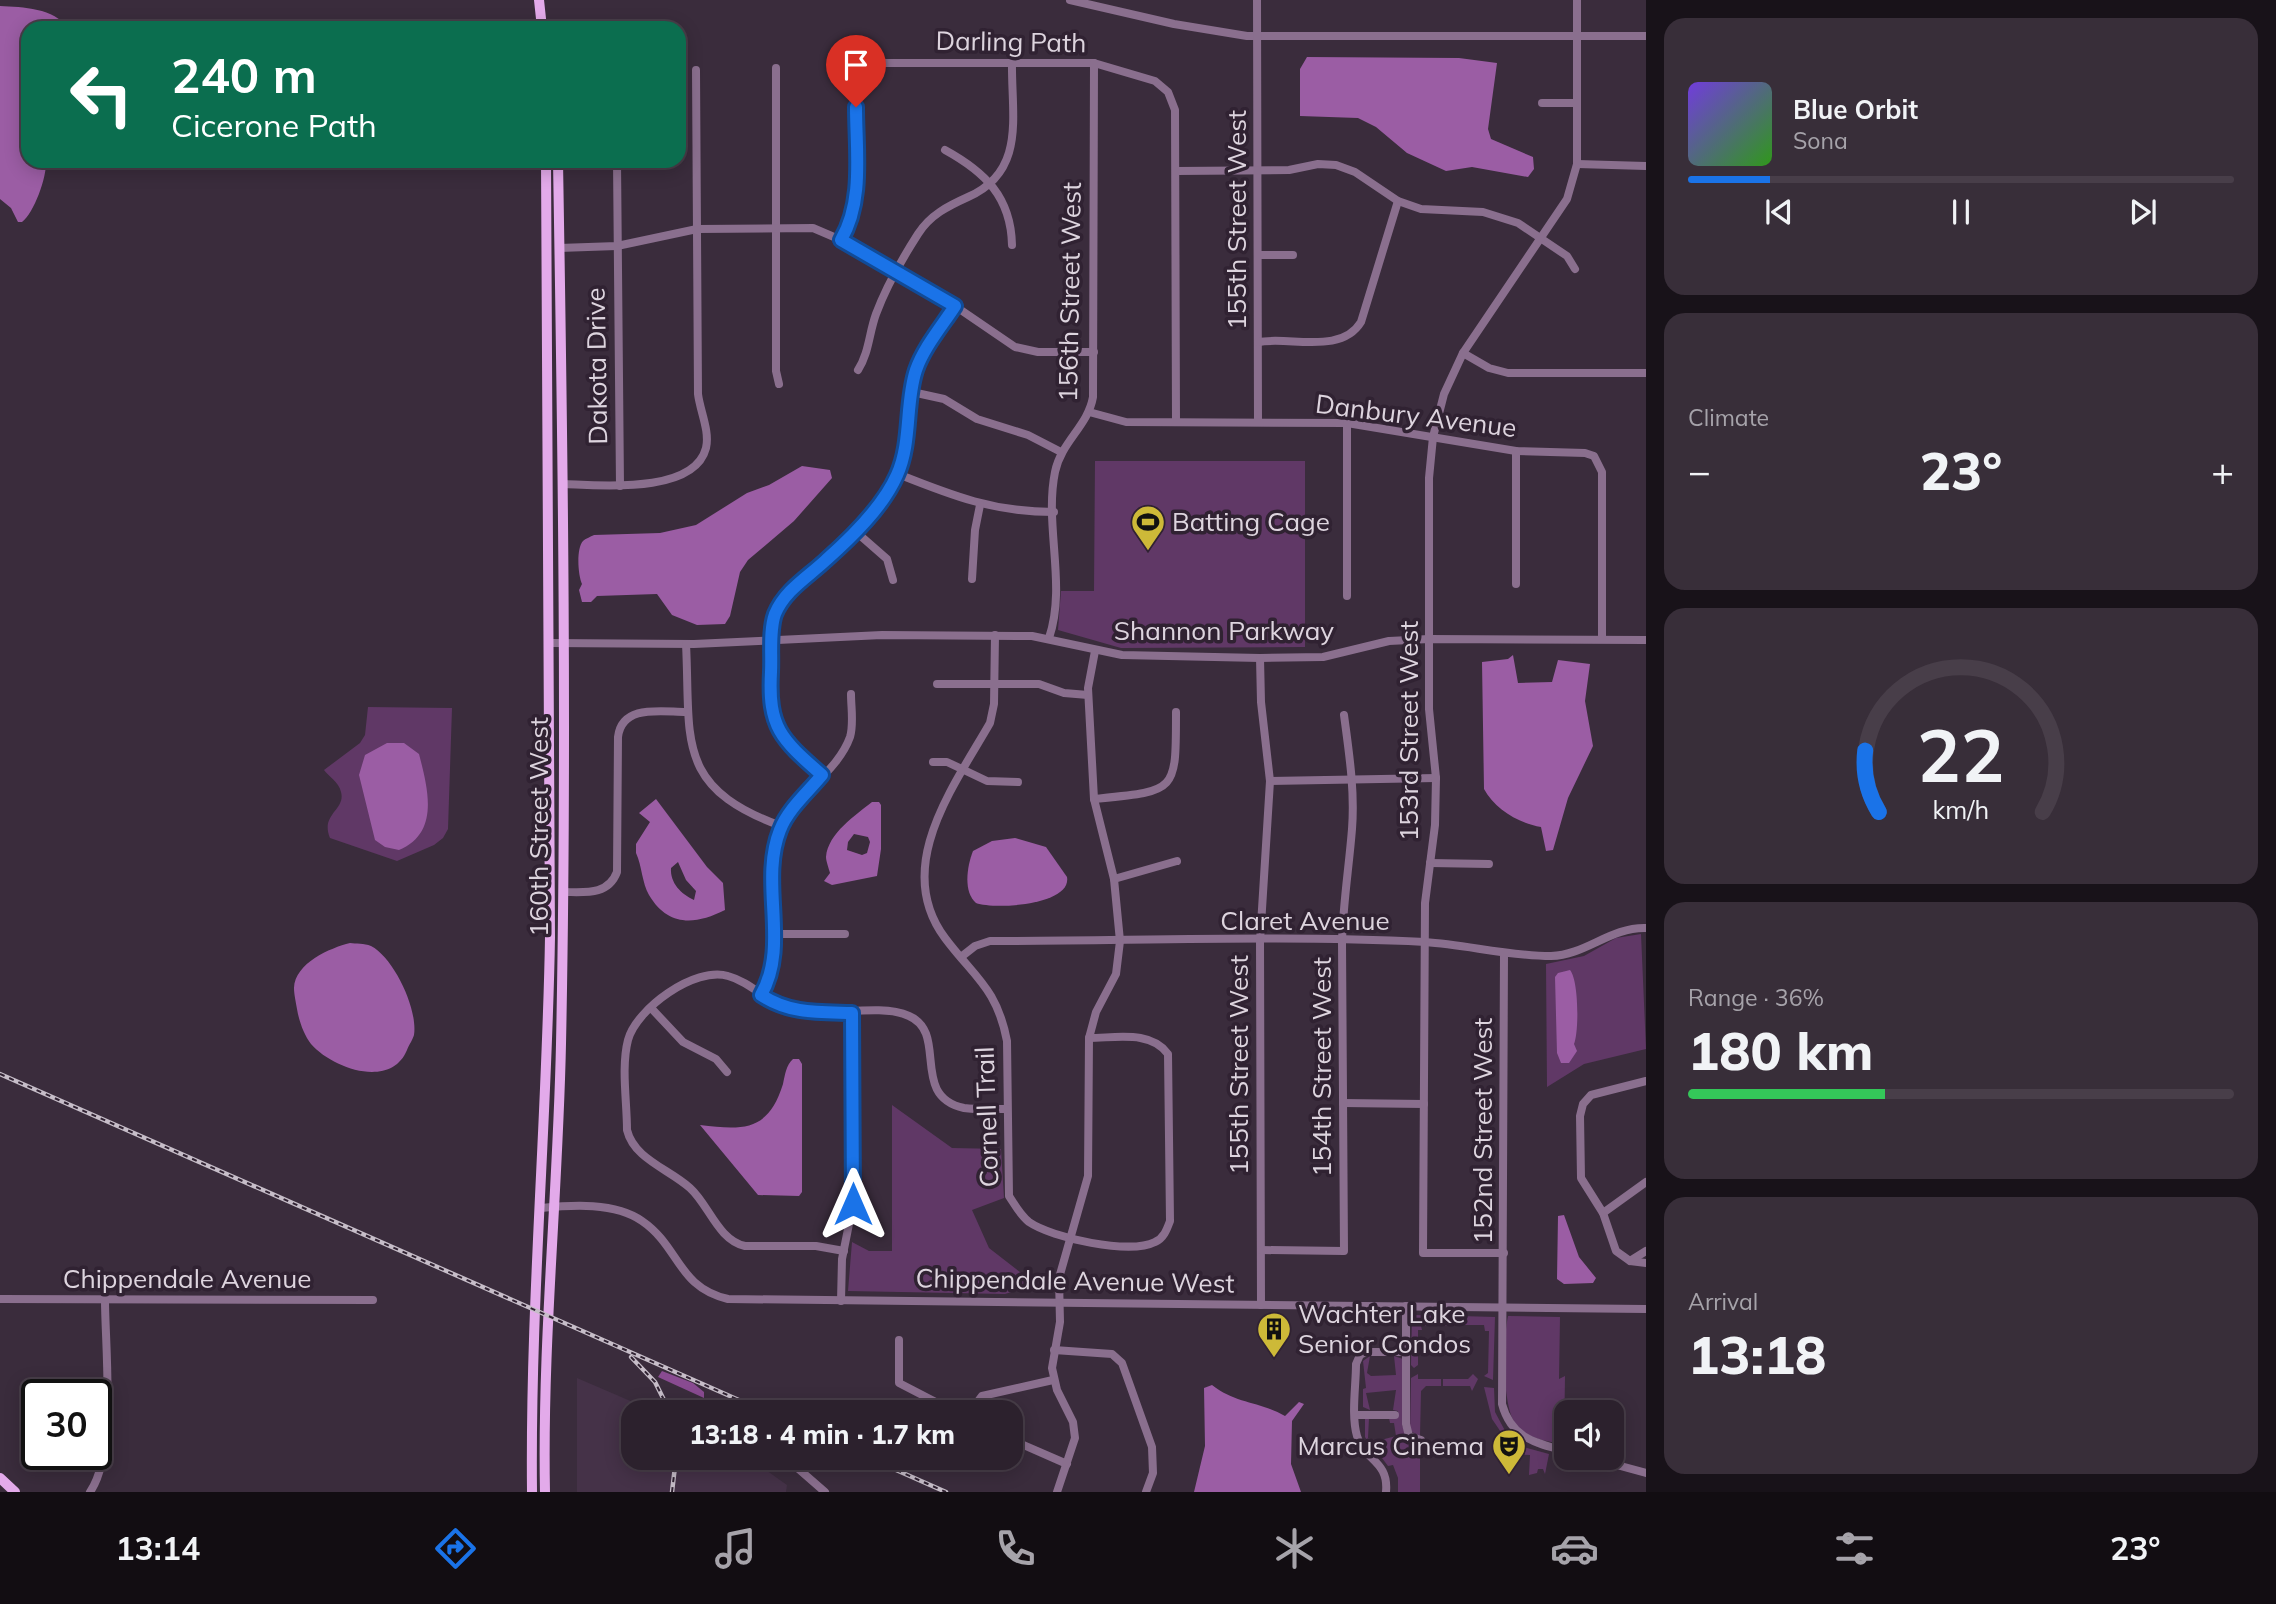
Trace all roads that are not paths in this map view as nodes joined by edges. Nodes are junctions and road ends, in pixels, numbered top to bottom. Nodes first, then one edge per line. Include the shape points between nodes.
1 (534, 0) edge
2 (539, 0) edge
3 (545, 0) edge
4 (1070, 0) edge
5 (1257, 0) edge
6 (1577, 0) edge
7 (536, 21) edge
8 (544, 21) edge
9 (545, 21) edge
10 (1257, 36) junction
11 (1577, 36) junction
12 (1646, 36) edge
13 (1012, 62) junction
14 (1094, 63) junction
15 (776, 68) dead end
16 (696, 70) dead end
17 (1542, 103) dead end
18 (1577, 103) junction
19 (945, 150) dead end
20 (1577, 164) junction
21 (1646, 166) edge
22 (546, 168) edge
23 (548, 168) edge
24 (558, 168) edge
25 (617, 168) edge
26 (1176, 171) junction
27 (1258, 171) junction
28 (992, 184) junction
29 (1398, 201) junction
30 (776, 227) junction
31 (697, 229) junction
32 (1541, 238) junction
33 (841, 240) junction
34 (1012, 245) dead end
35 (617, 246) junction
36 (559, 248) junction
37 (1258, 255) junction
38 (1293, 255) dead end
39 (1575, 269) dead end
40 (897, 271) junction
41 (955, 306) junction
42 (1258, 342) junction
43 (1094, 352) junction
44 (1463, 353) junction
45 (858, 370) dead end
46 (1646, 373) edge
47 (779, 384) dead end
48 (912, 392) junction
49 (1089, 412) junction
50 (1176, 422) junction
51 (1258, 422) junction
52 (1347, 423) junction
53 (1433, 437) junction
54 (1516, 451) junction
55 (1061, 452) junction
56 (898, 474) junction
57 (562, 484) junction
58 (620, 486) junction
59 (980, 505) junction
60 (1054, 512) junction
61 (855, 531) junction
62 (972, 579) dead end
63 (893, 580) dead end
64 (1516, 583) dead end
65 (1347, 596) dead end
66 (995, 635) junction
67 (1049, 638) junction
68 (1429, 639) junction
69 (1602, 639) junction
70 (772, 640) junction
71 (1646, 640) edge
72 (556, 643) junction
73 (686, 644) junction
74 (1096, 651) junction
75 (1260, 658) junction
76 (937, 684) dead end
77 (995, 684) junction
78 (851, 694) dead end
79 (1088, 695) junction
80 (686, 712) junction
81 (1176, 712) dead end
82 (1344, 715) dead end
83 (933, 762) dead end
84 (963, 771) junction
85 (822, 775) junction
86 (1352, 777) junction
87 (1436, 778) junction
88 (1270, 781) junction
89 (1018, 782) dead end
90 (1094, 799) junction
91 (781, 827) junction
92 (1177, 861) dead end
93 (1430, 863) junction
94 (1489, 864) dead end
95 (1114, 879) junction
96 (563, 892) junction
97 (1646, 928) edge
98 (774, 934) junction
99 (845, 934) dead end
100 (1120, 941) junction
101 (1260, 941) junction
102 (1342, 942) junction
103 (1424, 942) junction
104 (1504, 954) junction
105 (961, 957) junction
106 (761, 995) junction
107 (652, 1009) junction
108 (852, 1013) junction
109 (1089, 1038) junction
110 (727, 1072) dead end
111 (1646, 1081) edge
112 (1342, 1103) junction
113 (1424, 1104) junction
114 (1007, 1109) junction
115 (1646, 1182) edge
116 (547, 1207) junction
117 (1603, 1213) junction
118 (1070, 1239) junction
119 (844, 1251) junction
120 (1261, 1251) junction
121 (1646, 1251) edge
122 (1504, 1253) junction
123 (1630, 1261) junction
124 (1646, 1263) edge
125 (0, 1299) edge
126 (105, 1300) junction
127 (373, 1300) dead end
128 (841, 1301) junction
129 (1059, 1304) junction
130 (1261, 1305) junction
131 (1406, 1307) junction
132 (1503, 1307) junction
133 (1646, 1309) edge
134 (899, 1340) dead end
135 (1054, 1350) junction
136 (1406, 1352) junction
137 (1053, 1380) junction
138 (932, 1400) edge
139 (979, 1400) edge
140 (1356, 1415) junction
141 (1395, 1415) dead end
142 (1420, 1440) dead end
143 (1023, 1445) edge
144 (1554, 1448) edge
145 (1067, 1464) junction
146 (1624, 1467) edge
147 (800, 1470) edge
148 (1646, 1473) edge
149 (0, 1478) edge
150 (15, 1492) edge
151 (90, 1492) edge
152 (532, 1492) edge
153 (545, 1492) edge
154 (825, 1492) edge
155 (1057, 1492) edge
156 (1146, 1492) edge
157 (1385, 1492) edge

1 - 7 main road
2 - 8 main road
3 - 9 main road
4 - 10 street via 1214,32
5 - 10 street, 155th Street West
6 - 11 street
10 - 11 street
10 - 27 street, 155th Street West
11 - 12 street
11 - 18 street, 153rd Street West
13 - 14 street, Darling Path
13 - 28 street via 1011,150 1005,169
13 - 33 street, Darling Path via 874,62 860,70 856,201
14 - 26 street, Darling Path via 1154,81 1168,92 1175,110
14 - 43 street, 156th Street West
15 - 30 street
16 - 31 street
17 - 18 street
18 - 20 street, 153rd Street West
19 - 28 street via 971,164
20 - 21 street
20 - 32 street, 153rd Street West via 1567,199
22 - 72 main road, 160th Street West
23 - 36 main road via 553,246
24 - 36 main road, 160th Street West
25 - 35 street, Dakota Drive
26 - 27 street
26 - 50 street, Darling Path
27 - 29 street via 1336,165
27 - 37 street, 155th Street West
28 - 34 street via 1009,213
28 - 40 street via 932,217
29 - 32 street via 1443,212 1499,215
29 - 42 street via 1355,333 1338,341
30 - 31 street
30 - 33 street via 813,228
30 - 47 street
31 - 35 street
31 - 58 street via 698,394 707,442 702,457 690,468 653,483
32 - 39 street via 1567,256
32 - 44 street, 153rd Street West
33 - 40 street
35 - 36 street
35 - 58 street, Dakota Drive
36 - 57 main road, 160th Street West
37 - 38 street
37 - 42 street, 155th Street West
40 - 41 street
40 - 45 street via 876,314 867,357
41 - 43 street via 1015,347 1038,352
41 - 48 street via 919,362
42 - 51 street, 155th Street West
43 - 49 street, 156th Street West
44 - 46 street via 1508,373
44 - 53 street, 153rd Street West via 1444,394
48 - 55 street via 944,399 977,419 1028,435
48 - 56 street
49 - 50 street, Danbury Avenue via 1118,421
49 - 55 street, 156th Street West
50 - 51 street, Danbury Avenue
51 - 52 street, Danbury Avenue
52 - 53 street, Danbury Avenue
52 - 65 street
53 - 54 street, Danbury Avenue
53 - 68 street, 153rd Street West
54 - 64 street
54 - 69 street, Danbury Avenue via 1585,453 1594,456 1602,472
55 - 60 street, 156th Street West via 1054,475
56 - 59 street
56 - 61 street
57 - 58 street
57 - 72 main road, 160th Street West
59 - 60 street
59 - 62 street
60 - 67 street, 156th Street West via 1055,607
61 - 63 street via 887,559
61 - 70 street via 784,598 773,620
66 - 67 street, Shannon Parkway
66 - 70 street, Shannon Parkway
66 - 77 street, Cornell Trail
67 - 74 street, Shannon Parkway
68 - 69 street, Shannon Parkway
68 - 75 street, Shannon Parkway via 1389,641 1323,657
68 - 87 street, 153rd Street West via 1429,709
69 - 71 street, Shannon Parkway
70 - 73 street, Shannon Parkway
70 - 85 street via 773,720 787,744
72 - 73 street, Shannon Parkway
72 - 96 main road, 160th Street West
72 - 116 main road, 160th Street West
73 - 80 street
74 - 75 street, Shannon Parkway
74 - 79 street
75 - 88 street, 155th Street West
76 - 77 street
77 - 79 street via 1039,684
77 - 84 street, Cornell Trail via 990,723
78 - 85 street via 849,739
79 - 90 street
80 - 91 street via 694,753 715,787 746,812
80 - 96 street via 638,712 622,723 618,737 617,873 599,891
81 - 90 street via 1176,770 1170,782 1125,796
82 - 86 street, 154th Street West
83 - 84 street via 947,762
84 - 89 street via 987,781
84 - 105 street, Cornell Trail via 931,831 923,870 932,917
85 - 91 street
86 - 87 street
86 - 88 street
86 - 102 street, 154th Street West
87 - 93 street, 153rd Street West
88 - 101 street, 155th Street West
90 - 95 street
91 - 98 street via 774,854
92 - 95 street
93 - 94 street
93 - 103 street, 153rd Street West
95 - 100 street
96 - 116 main road, 160th Street West via 561,1049
97 - 104 street, Claret Avenue via 1618,931 1569,954
98 - 99 street
98 - 106 street via 772,974
100 - 101 street, Claret Avenue
100 - 105 street, Claret Avenue via 990,941
100 - 109 street via 1116,974 1096,1012
101 - 102 street, Claret Avenue
101 - 120 street, 155th Street West
102 - 103 street, Claret Avenue
102 - 112 street, 154th Street West
103 - 104 street, Claret Avenue
103 - 113 street, 153rd Street West
104 - 122 street, 152nd Street West
105 - 114 street, Cornell Trail via 988,988 1002,1016 1007,1041
106 - 107 street via 732,977 705,974 683,982
106 - 108 street via 798,1012
107 - 110 street via 683,1042 716,1059
107 - 119 street via 632,1029 627,1044 627,1130 633,1146 692,1190 734,1242
108 - 114 street via 909,1015 924,1028 931,1078 945,1099 966,1108
108 - 119 street via 853,1204
109 - 118 street via 1088,1176
109 - 118 street, Cornell Trail via 1149,1038 1168,1054 1170,1221 1163,1236 1148,1245 1091,1245
111 - 117 street via 1595,1093 1581,1108 1581,1178
112 - 113 street
112 - 120 street, 154th Street West via 1344,1251
113 - 122 street, 153rd Street West via 1423,1253
114 - 118 street, Cornell Trail via 1009,1196 1032,1224
115 - 117 street
116 - 128 street, Chippendale Avenue West via 610,1209 636,1217 657,1234 689,1279 714,1296
116 - 152 main road, 160th Street West via 533,1369
116 - 153 main road, 160th Street West
117 - 123 street via 1613,1247
118 - 129 street via 1059,1278
119 - 128 street
120 - 130 street, 155th Street West
121 - 123 street
122 - 132 street, 152nd Street West
123 - 124 street
125 - 126 street, Chippendale Avenue
126 - 127 street, Chippendale Avenue
126 - 151 street via 106,1446 101,1473
128 - 129 street, Chippendale Avenue West
129 - 130 street, Chippendale Avenue West
129 - 135 street
130 - 131 street, Chippendale Avenue West
131 - 132 street, Chippendale Avenue West
131 - 136 street
132 - 133 street, Chippendale Avenue West
132 - 144 street, 152nd Street West via 1502,1404 1506,1419 1515,1432 1533,1443
134 - 138 street via 899,1383
135 - 137 street
135 - 156 street via 1109,1354 1119,1359 1152,1447 1153,1473
136 - 140 street via 1360,1355
136 - 142 street via 1406,1424 1409,1436
137 - 139 street
137 - 145 street via 1074,1427
140 - 141 street
140 - 157 street via 1358,1438 1383,1469
143 - 145 street
145 - 155 street
146 - 148 street
147 - 154 street
149 - 150 main road

